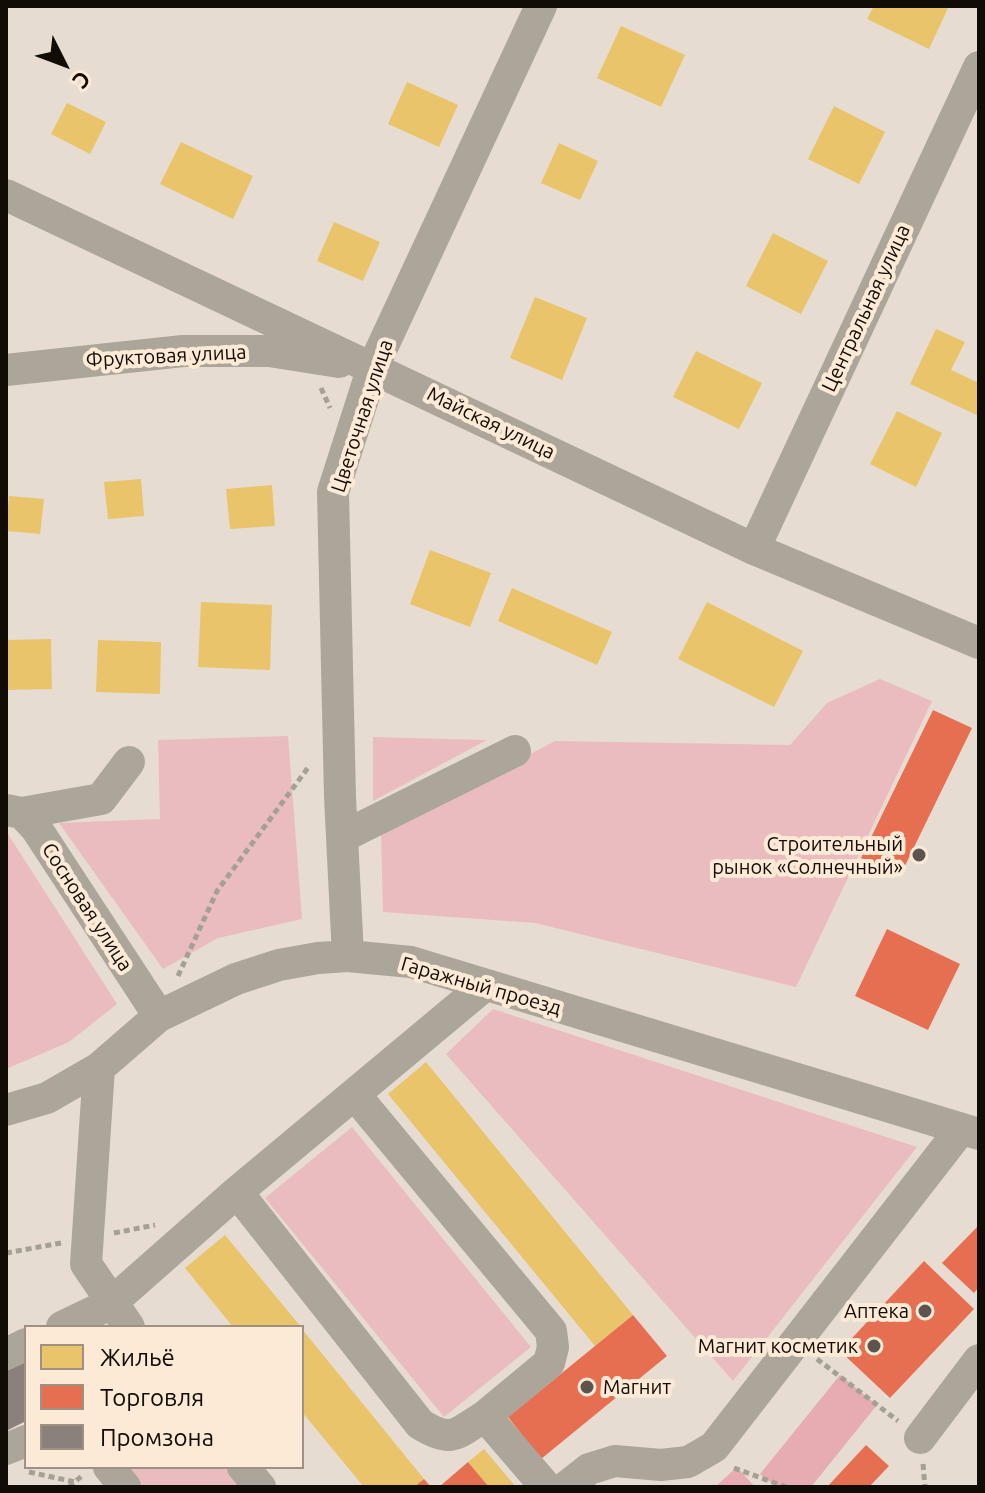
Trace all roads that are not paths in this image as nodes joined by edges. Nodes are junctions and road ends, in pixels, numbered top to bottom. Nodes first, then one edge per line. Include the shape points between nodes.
1 (541, 6) edge
2 (979, 67) edge
3 (6, 195) edge
4 (373, 367) junction
5 (6, 370) edge
6 (754, 549) junction
7 (979, 643) edge
8 (515, 751) dead end
9 (129, 762) dead end
10 (14, 811) edge
11 (342, 837) junction
12 (348, 956) junction
13 (484, 986) junction
14 (159, 1016) junction
15 (99, 1068) junction
16 (355, 1095) junction
17 (6, 1110) edge
18 (970, 1131) edge
19 (237, 1192) junction
20 (120, 1315) edge
21 (72, 1325) edge
22 (24, 1345) edge
23 (6, 1354) edge
24 (979, 1360) edge
25 (485, 1416) junction
26 (920, 1438) road end
27 (111, 1469) edge
28 (245, 1469) edge
29 (125, 1487) edge
30 (260, 1487) edge
31 (546, 1487) edge
32 (566, 1487) edge

1 - 4 street, Цветочная улица
2 - 6 street, Центральная улица
3 - 4 street, Майская улица
4 - 5 street, Фруктовая улица via 269,351 183,351
4 - 6 street, Майская улица
4 - 11 street, Цветочная улица via 333,492
6 - 7 street, Майская улица
8 - 11 street
9 - 10 street via 101,799
10 - 14 street, Сосновая улица via 36,828
11 - 12 street, Цветочная улица
12 - 13 street, Гаражный проезд via 411,962
12 - 14 street, Гаражный проезд via 318,958 236,979
13 - 16 street
13 - 18 street, Гаражный проезд
14 - 15 street, Гаражный проезд
15 - 17 street, Гаражный проезд via 47,1098
15 - 20 street via 86,1264
16 - 19 street
16 - 25 street via 551,1331 549,1363
18 - 32 street via 714,1447 688,1462 615,1461 589,1469
19 - 20 street
19 - 25 street via 420,1424 438,1435 454,1435
20 - 21 street
22 - 23 street
24 - 26 street
25 - 31 street
27 - 29 street
28 - 30 street

